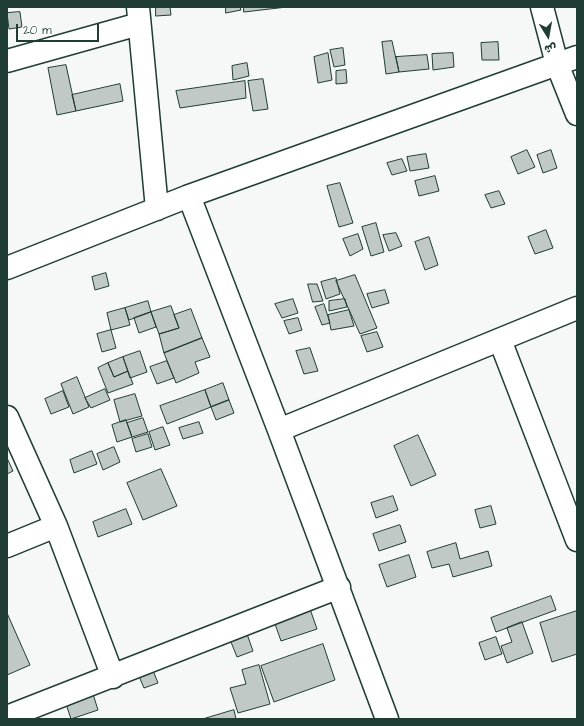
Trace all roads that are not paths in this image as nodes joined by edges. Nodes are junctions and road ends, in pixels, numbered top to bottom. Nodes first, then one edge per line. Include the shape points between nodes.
1 (542, 7) edge
2 (138, 16) edge
3 (577, 57) edge
4 (7, 61) edge
5 (557, 64) junction
6 (577, 114) edge
7 (188, 196) junction
8 (157, 209) junction
9 (7, 268) edge
10 (577, 308) edge
11 (500, 340) junction
12 (7, 417) edge
13 (279, 430) junction
14 (568, 492) edge
15 (56, 526) junction
16 (577, 540) edge
17 (7, 546) edge
18 (339, 587) junction
19 (113, 677) junction
20 (7, 717) edge
21 (387, 719) edge

1 - 5 street
2 - 4 street
2 - 8 street
3 - 5 street
5 - 6 street
5 - 7 street
7 - 8 street
7 - 13 street
8 - 9 street
10 - 11 street
11 - 13 street
11 - 14 street
12 - 15 street
13 - 18 street
14 - 16 street
15 - 17 street
15 - 19 street
18 - 19 street
18 - 21 street
19 - 20 street

